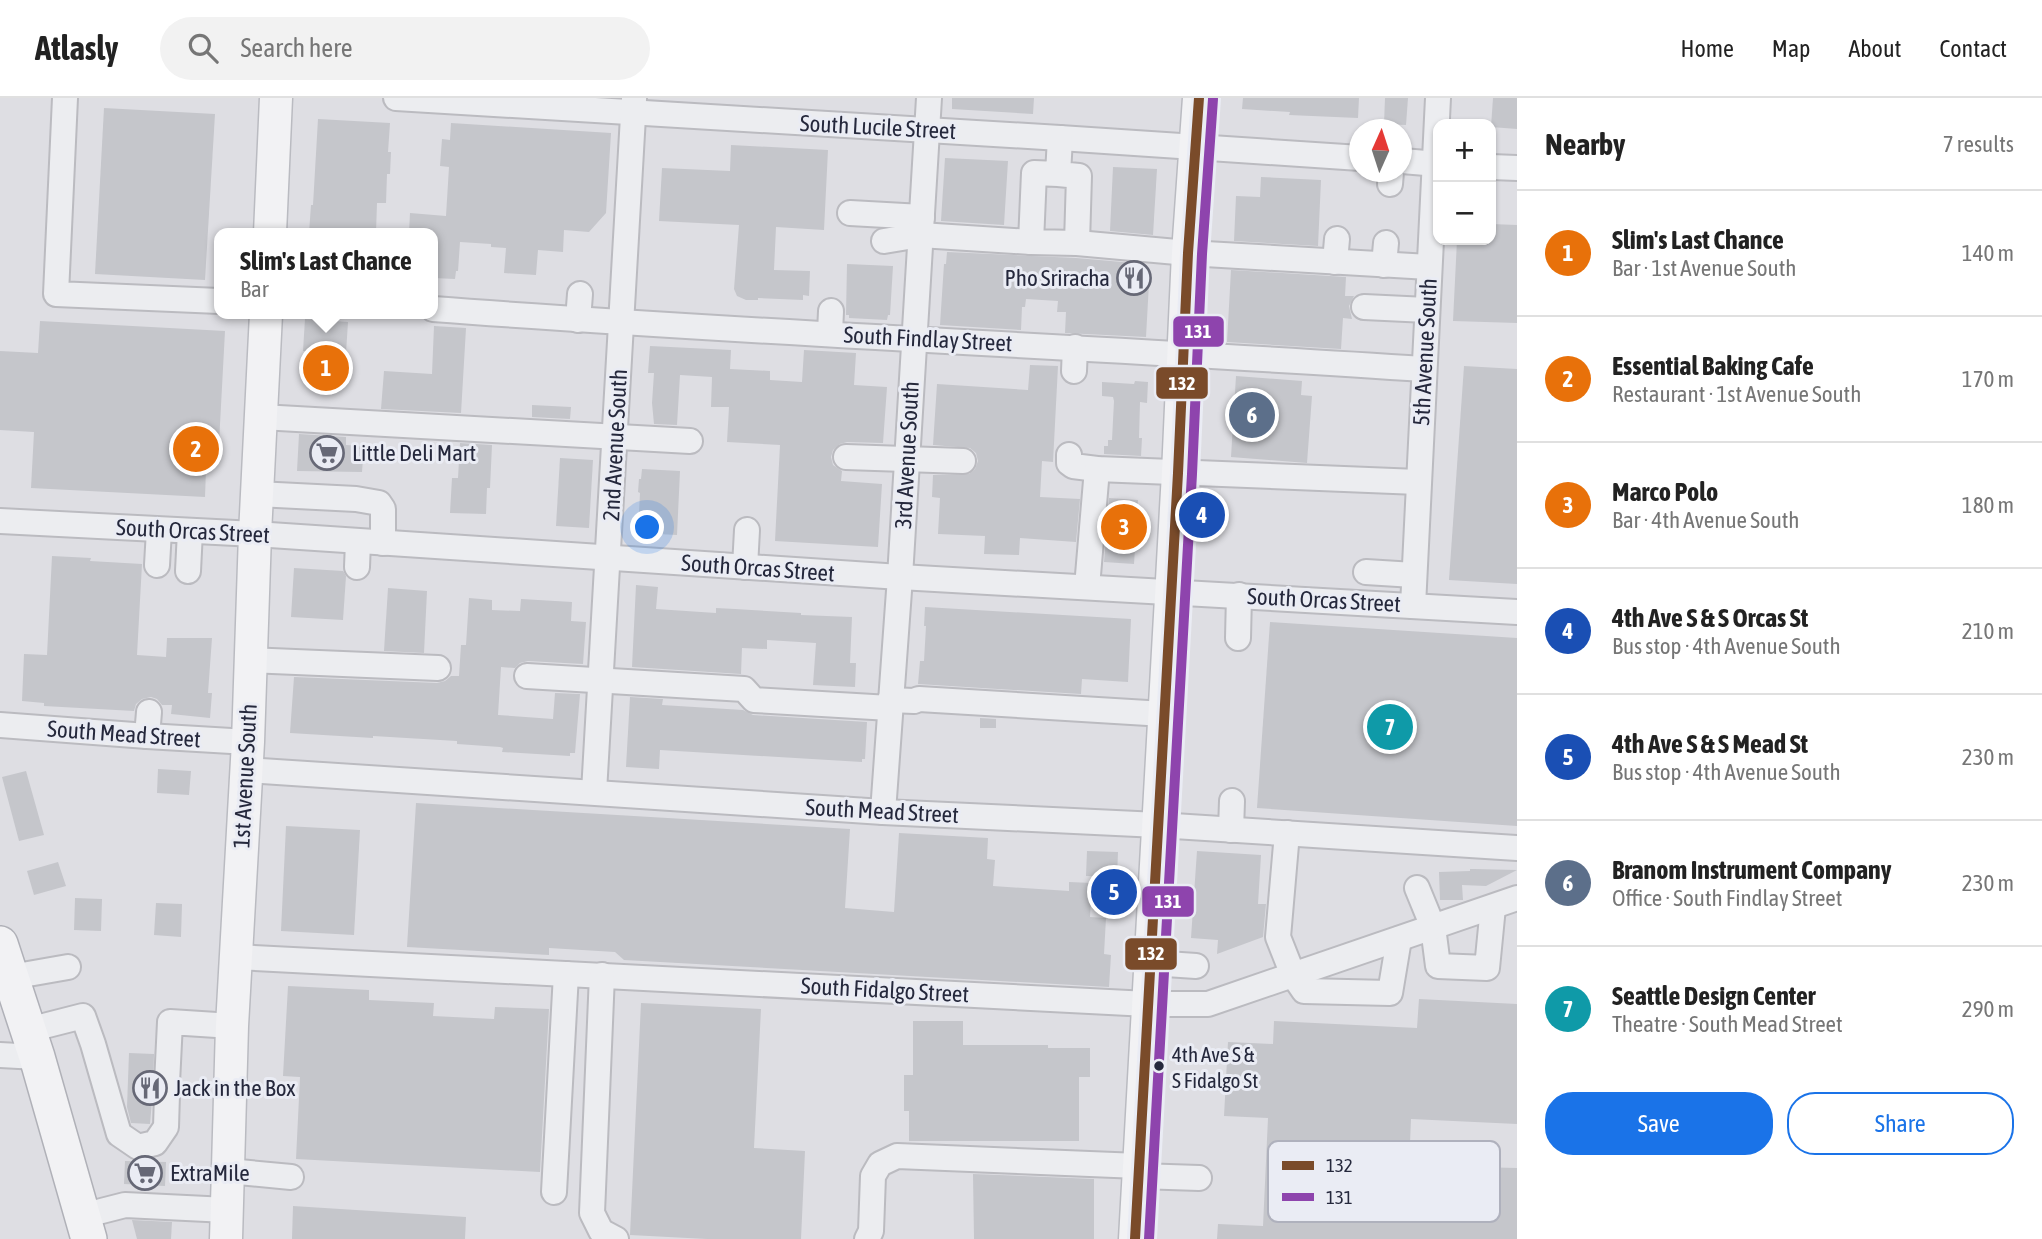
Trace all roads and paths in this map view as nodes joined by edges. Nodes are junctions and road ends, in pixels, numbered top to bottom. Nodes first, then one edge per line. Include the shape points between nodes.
1 (65, 98) edge
2 (276, 98) edge
3 (399, 98) edge
4 (929, 98) edge
5 (1199, 98) edge
6 (1438, 98) edge
7 (523, 102) edge
8 (555, 103) edge
9 (633, 105) edge
10 (1438, 119) edge
11 (928, 130) junction
12 (1060, 138) junction
13 (1196, 147) junction
14 (1412, 162) edge
15 (1433, 163) edge
16 (1348, 165) edge
17 (1496, 167) edge
18 (1517, 168) edge
19 (1058, 174) junction
20 (850, 213) dead end
21 (921, 226) junction
22 (1433, 226) edge
23 (270, 228) edge
24 (884, 240) dead end
25 (1031, 242) junction
26 (1077, 243) junction
27 (1188, 253) junction
28 (1429, 267) junction
29 (580, 294) dead end
30 (214, 301) edge
31 (1364, 307) dead end
32 (438, 310) edge
33 (1427, 310) junction
34 (266, 319) edge
35 (621, 322) junction
36 (571, 324) junction
37 (914, 338) junction
38 (1183, 353) junction
39 (1424, 369) junction
40 (261, 416) junction
41 (615, 437) junction
42 (690, 441) dead end
43 (1069, 455) dead end
44 (846, 457) dead end
45 (907, 458) junction
46 (963, 461) dead end
47 (1097, 469) junction
48 (1178, 472) junction
49 (1418, 482) junction
50 (257, 494) junction
51 (0, 521) edge
52 (159, 530) junction
53 (747, 530) dead end
54 (190, 531) junction
55 (255, 534) junction
56 (358, 542) junction
57 (383, 543) junction
58 (608, 558) junction
59 (157, 565) dead end
60 (357, 567) dead end
61 (745, 567) junction
62 (188, 572) dead end
63 (1366, 572) dead end
64 (1414, 575) junction
65 (900, 577) junction
66 (1087, 587) junction
67 (1171, 591) junction
68 (1239, 595) junction
69 (1413, 606) junction
70 (1517, 611) edge
71 (1238, 638) dead end
72 (250, 660) junction
73 (438, 668) dead end
74 (527, 676) dead end
75 (601, 680) junction
76 (890, 704) junction
77 (1164, 714) junction
78 (0, 725) edge
79 (247, 756) junction
80 (594, 792) junction
81 (1232, 801) dead end
82 (876, 818) junction
83 (1158, 825) junction
84 (1231, 830) junction
85 (1287, 833) junction
86 (1517, 848) edge
87 (1417, 888) dead end
88 (1517, 898) edge
89 (1493, 907) junction
90 (1433, 927) junction
91 (1399, 939) junction
92 (0, 944) edge
93 (236, 957) junction
94 (1151, 963) junction
95 (1196, 966) dead end
96 (68, 967) dead end
97 (566, 974) junction
98 (602, 975) junction
99 (1293, 975) junction
100 (11, 977) junction
101 (1148, 1004) junction
102 (232, 1026) junction
103 (32, 1044) junction
104 (0, 1055) edge
105 (228, 1171) junction
106 (1139, 1171) junction
107 (291, 1177) dead end
108 (1199, 1178) dead end
109 (554, 1192) dead end
110 (226, 1225) edge
111 (85, 1228) edge
112 (617, 1239) edge
113 (867, 1239) edge
114 (1135, 1239) edge

1 - 30 street via 56,294
2 - 23 main road
3 - 7 street, South Lucile Street
4 - 11 street, 3rd Avenue South
5 - 13 main road
6 - 10 street, 5th Avenue South
7 - 8 street, South Lucile Street
8 - 9 street, South Lucile Street
9 - 11 street, South Lucile Street via 855,137
9 - 35 street, 2nd Avenue South
11 - 12 street, South Lucile Street
11 - 21 street, 3rd Avenue South
12 - 13 street, South Lucile Street
12 - 19 street
13 - 16 street, South Lucile Street
13 - 27 main road
14 - 15 street
17 - 18 street
19 - 25 street via 1034,173
19 - 26 street via 1079,176
20 - 21 street
21 - 24 street
21 - 25 street
21 - 37 street, 3rd Avenue South
22 - 28 street, 5th Avenue South
25 - 26 street
26 - 27 street
27 - 28 street via 1336,251 1385,254
27 - 38 main road
28 - 33 street, 5th Avenue South
29 - 36 street
31 - 33 street
32 - 36 street, South Findlay Street
33 - 39 street, 5th Avenue South
34 - 40 main road, 1st Avenue South
35 - 36 street, South Findlay Street
35 - 37 street, South Findlay Street via 831,322
35 - 41 street, 2nd Avenue South
37 - 38 street, South Findlay Street via 1075,359
37 - 45 street, 3rd Avenue South
38 - 39 street, South Findlay Street
38 - 48 main road
39 - 49 street, 5th Avenue South
40 - 41 street
40 - 50 main road, 1st Avenue South
41 - 42 street
41 - 58 street, 2nd Avenue South
43 - 47 street via 1073,466
44 - 45 street
45 - 46 street
45 - 65 street, 3rd Avenue South
47 - 48 street
47 - 66 street
48 - 49 street
48 - 67 main road
49 - 64 street, 5th Avenue South
50 - 55 main road, 1st Avenue South
50 - 57 street via 379,503
51 - 52 street, South Orcas Street
52 - 54 street, South Orcas Street
52 - 59 street
53 - 61 street
54 - 55 street, South Orcas Street
54 - 62 street
55 - 56 street, South Orcas Street
55 - 72 main road, 1st Avenue South
56 - 57 street, South Orcas Street
56 - 60 street
57 - 58 street, South Orcas Street
58 - 61 street, South Orcas Street
58 - 75 street, 2nd Avenue South
61 - 65 street, South Orcas Street
63 - 64 street
64 - 69 street, 5th Avenue South
65 - 66 street, South Orcas Street
65 - 76 street, 3rd Avenue South
66 - 67 street, South Orcas Street
67 - 68 street, South Orcas Street
67 - 77 main road
68 - 69 street, South Orcas Street
68 - 71 street
69 - 70 street, South Orcas Street
72 - 73 street
72 - 79 main road, 1st Avenue South
74 - 75 street
75 - 76 street via 744,689 754,700
75 - 80 street, 2nd Avenue South
76 - 77 street via 919,699
76 - 82 street, 3rd Avenue South
77 - 83 main road
78 - 79 street, South Mead Street via 148,724
79 - 80 street, South Mead Street
79 - 93 main road, 1st Avenue South
80 - 82 street, South Mead Street via 688,792 835,801
81 - 84 street
82 - 83 street, South Mead Street
83 - 84 street, South Mead Street
83 - 94 main road
84 - 85 street, South Mead Street
85 - 86 street, South Mead Street
85 - 99 street via 1278,937
87 - 90 street
88 - 89 street, South Fidalgo Street
89 - 90 street, South Fidalgo Street
89 - 90 street via 1487,968 1438,966
90 - 91 street, South Fidalgo Street
91 - 99 street, South Fidalgo Street
91 - 99 street via 1390,993 1304,991
92 - 100 highway
93 - 97 street, South Fidalgo Street
93 - 102 main road, 1st Avenue South
94 - 95 street
94 - 101 main road
96 - 100 street
97 - 98 street, South Fidalgo Street
97 - 109 street
98 - 101 street, South Fidalgo Street
98 - 112 street via 592,1213 601,1231
99 - 101 street, South Fidalgo Street via 1207,1015
100 - 103 highway
101 - 106 main road
102 - 103 street via 170,1022 166,1127 155,1143 138,1147 119,1134 83,1016
102 - 105 main road, 1st Avenue South
103 - 104 street
103 - 111 highway
105 - 107 street
105 - 110 main road, 1st Avenue South
106 - 108 street
106 - 113 street via 897,1156 880,1164 873,1177
106 - 114 main road
110 - 111 street via 125,1205

